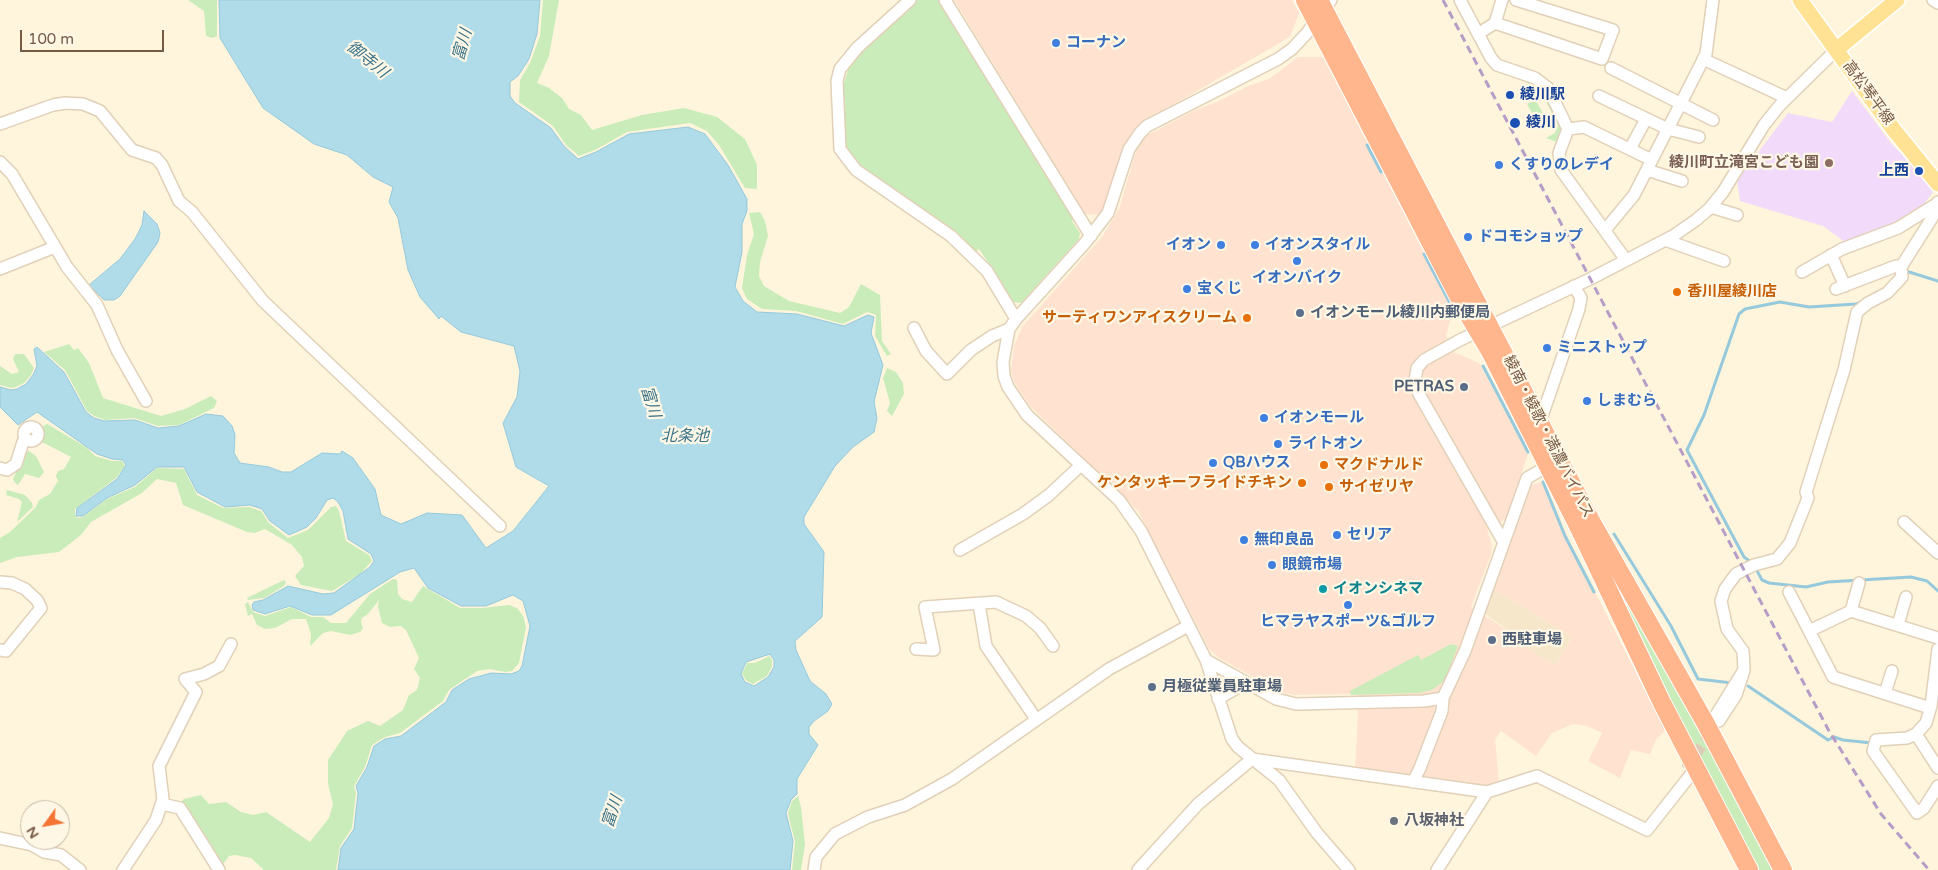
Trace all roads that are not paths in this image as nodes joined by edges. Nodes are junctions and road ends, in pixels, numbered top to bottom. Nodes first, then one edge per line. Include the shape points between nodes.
1 (910, 0) edge
2 (945, 0) edge
3 (1305, 0) edge
4 (1460, 0) edge
5 (1502, 0) edge
6 (1516, 0) edge
7 (1714, 0) edge
8 (1800, 0) edge
9 (1897, 0) edge
10 (1933, 0) edge
11 (1938, 4) edge
12 (1323, 8) edge
13 (1495, 22) junction
14 (1478, 34) junction
15 (1836, 50) junction
16 (1704, 58) junction
17 (1610, 68) dead end
18 (1599, 96) dead end
19 (1787, 98) junction
20 (1680, 105) junction
21 (1646, 119) junction
22 (1713, 120) dead end
23 (0, 124) edge
24 (1568, 129) junction
25 (1668, 129) junction
26 (1699, 137) dead end
27 (1630, 149) junction
28 (0, 162) edge
29 (1650, 165) junction
30 (1682, 181) dead end
31 (1938, 184) edge
32 (1937, 203) edge
33 (1711, 207) junction
34 (1736, 215) dead end
35 (1605, 230) junction
36 (1091, 236) junction
37 (1666, 240) junction
38 (55, 247) junction
39 (1831, 255) junction
40 (1626, 260) junction
41 (1724, 261) dead end
42 (1901, 267) junction
43 (0, 269) edge
44 (1802, 272) dead end
45 (1574, 286) junction
46 (1013, 324) junction
47 (914, 328) dead end
48 (1484, 329) junction
49 (146, 401) dead end
50 (1540, 422) junction
51 (26, 439) dead end
52 (1081, 465) junction
53 (1548, 466) junction
54 (0, 468) edge
55 (1904, 522) dead end
56 (500, 526) dead end
57 (1503, 541) junction
58 (960, 550) dead end
59 (1938, 554) edge
60 (0, 582) edge
61 (1859, 583) dead end
62 (1788, 592) dead end
63 (1906, 597) dead end
64 (979, 604) junction
65 (1852, 611) junction
66 (1898, 625) junction
67 (1188, 626) junction
68 (1809, 631) junction
69 (1938, 638) edge
70 (231, 644) dead end
71 (1053, 646) dead end
72 (916, 649) dead end
73 (1938, 649) edge
74 (0, 650) edge
75 (1206, 660) junction
76 (1892, 671) dead end
77 (1936, 678) edge
78 (1245, 683) junction
79 (1885, 693) junction
80 (1443, 698) junction
81 (1218, 699) junction
82 (1930, 708) junction
83 (1036, 719) junction
84 (1713, 722) junction
85 (1917, 735) junction
86 (1252, 759) junction
87 (1937, 764) edge
88 (1691, 769) junction
89 (1413, 782) junction
90 (1938, 786) edge
91 (1487, 792) junction
92 (161, 804) junction
93 (0, 838) edge
94 (80, 870) edge
95 (122, 870) edge
96 (220, 870) edge
97 (814, 870) edge
98 (1138, 870) edge
99 (1349, 870) edge
100 (1437, 870) edge
101 (1749, 870) edge
102 (1783, 870) edge

1 - 46 street via 857,48 840,69 837,81 840,149 856,170 951,236 987,271
2 - 36 street
3 - 12 highway, 綾南・綾歌・満濃バイパス
4 - 14 street
5 - 13 street
6 - 13 street via 1612,30 1602,59
7 - 16 street
8 - 15 main road, 高松琴平線
9 - 15 main road
10 - 11 street
12 - 36 street via 1298,44 1278,59 1140,132 1129,148 1108,213
12 - 48 highway, 綾南・綾歌・満濃バイパス
13 - 14 street
14 - 24 street via 1498,65 1535,78 1548,88
15 - 19 street
15 - 31 main road, 高松琴平線
16 - 19 street
16 - 20 street
17 - 20 street
18 - 21 street
19 - 33 street via 1764,125
20 - 22 street
20 - 25 street
21 - 25 street
21 - 27 street
23 - 56 street via 66,102 100,110 132,150 156,158 162,165 179,201 192,212 263,301
24 - 27 street via 1584,127
24 - 35 street via 1560,154 1561,170
25 - 26 street
25 - 29 street
27 - 29 street
28 - 38 street via 12,174
29 - 30 street
29 - 35 street via 1634,195
32 - 39 street via 1898,228
32 - 42 street via 1932,218
33 - 34 street
33 - 37 street
35 - 40 street
36 - 46 street
37 - 40 street
37 - 41 street
38 - 43 street
38 - 49 street via 97,305 117,350
39 - 42 street via 1840,288 1896,266
39 - 44 street
40 - 45 street
42 - 84 street via 1902,277 1892,289 1857,312 1844,370 1806,492 1808,498 1790,543 1777,559 1753,565 1736,574 1725,589 1721,601 1727,628 1742,651 1744,670
45 - 48 street
45 - 50 street via 1580,298 1579,309
46 - 47 street via 978,345 947,374 926,350
46 - 52 street via 1003,362 1008,388 1027,415
48 - 50 highway, 綾南・綾歌・満濃バイパス
48 - 53 highway, 綾南・綾歌・満濃バイパス
48 - 57 street via 1424,360 1417,368 1415,381 1441,436
50 - 84 highway, 綾南・綾歌・満濃バイパス via 1591,521
51 - 54 street via 16,464 7,470
52 - 58 street via 1023,514
52 - 67 street via 1130,513
53 - 57 street via 1527,478
53 - 88 highway, 綾南・綾歌・満濃バイパス
55 - 59 street
57 - 80 street via 1465,651
60 - 74 street via 25,589 41,608 6,651
61 - 65 street
62 - 68 street
63 - 66 street
64 - 71 street via 996,602 1026,616
64 - 72 street via 925,607 934,650
64 - 83 street via 986,646
65 - 66 street
65 - 68 street
66 - 69 street
67 - 75 street
67 - 83 street via 1109,669
68 - 79 street via 1833,677
70 - 92 street via 219,666 185,679 196,692 159,766
73 - 77 street
75 - 78 street
75 - 81 street
76 - 79 street
77 - 82 street
78 - 80 street via 1276,699 1296,704
78 - 81 street
79 - 82 street
80 - 89 street via 1442,711
81 - 86 street via 1232,739
82 - 85 street via 1926,723
83 - 97 street via 952,779 905,805 868,817 835,834 816,857
84 - 102 highway, 綾南・綾歌・満濃バイパス
85 - 87 street
85 - 90 street via 1876,740 1873,751 1916,813 1924,808
86 - 89 street
86 - 98 street via 1198,804
86 - 99 street via 1279,780 1317,833
88 - 91 street via 1647,830 1537,776
88 - 101 highway, 綾南・綾歌・満濃バイパス
89 - 91 street
91 - 100 street
92 - 95 street via 156,820
92 - 96 street via 180,808
93 - 94 street via 61,856

